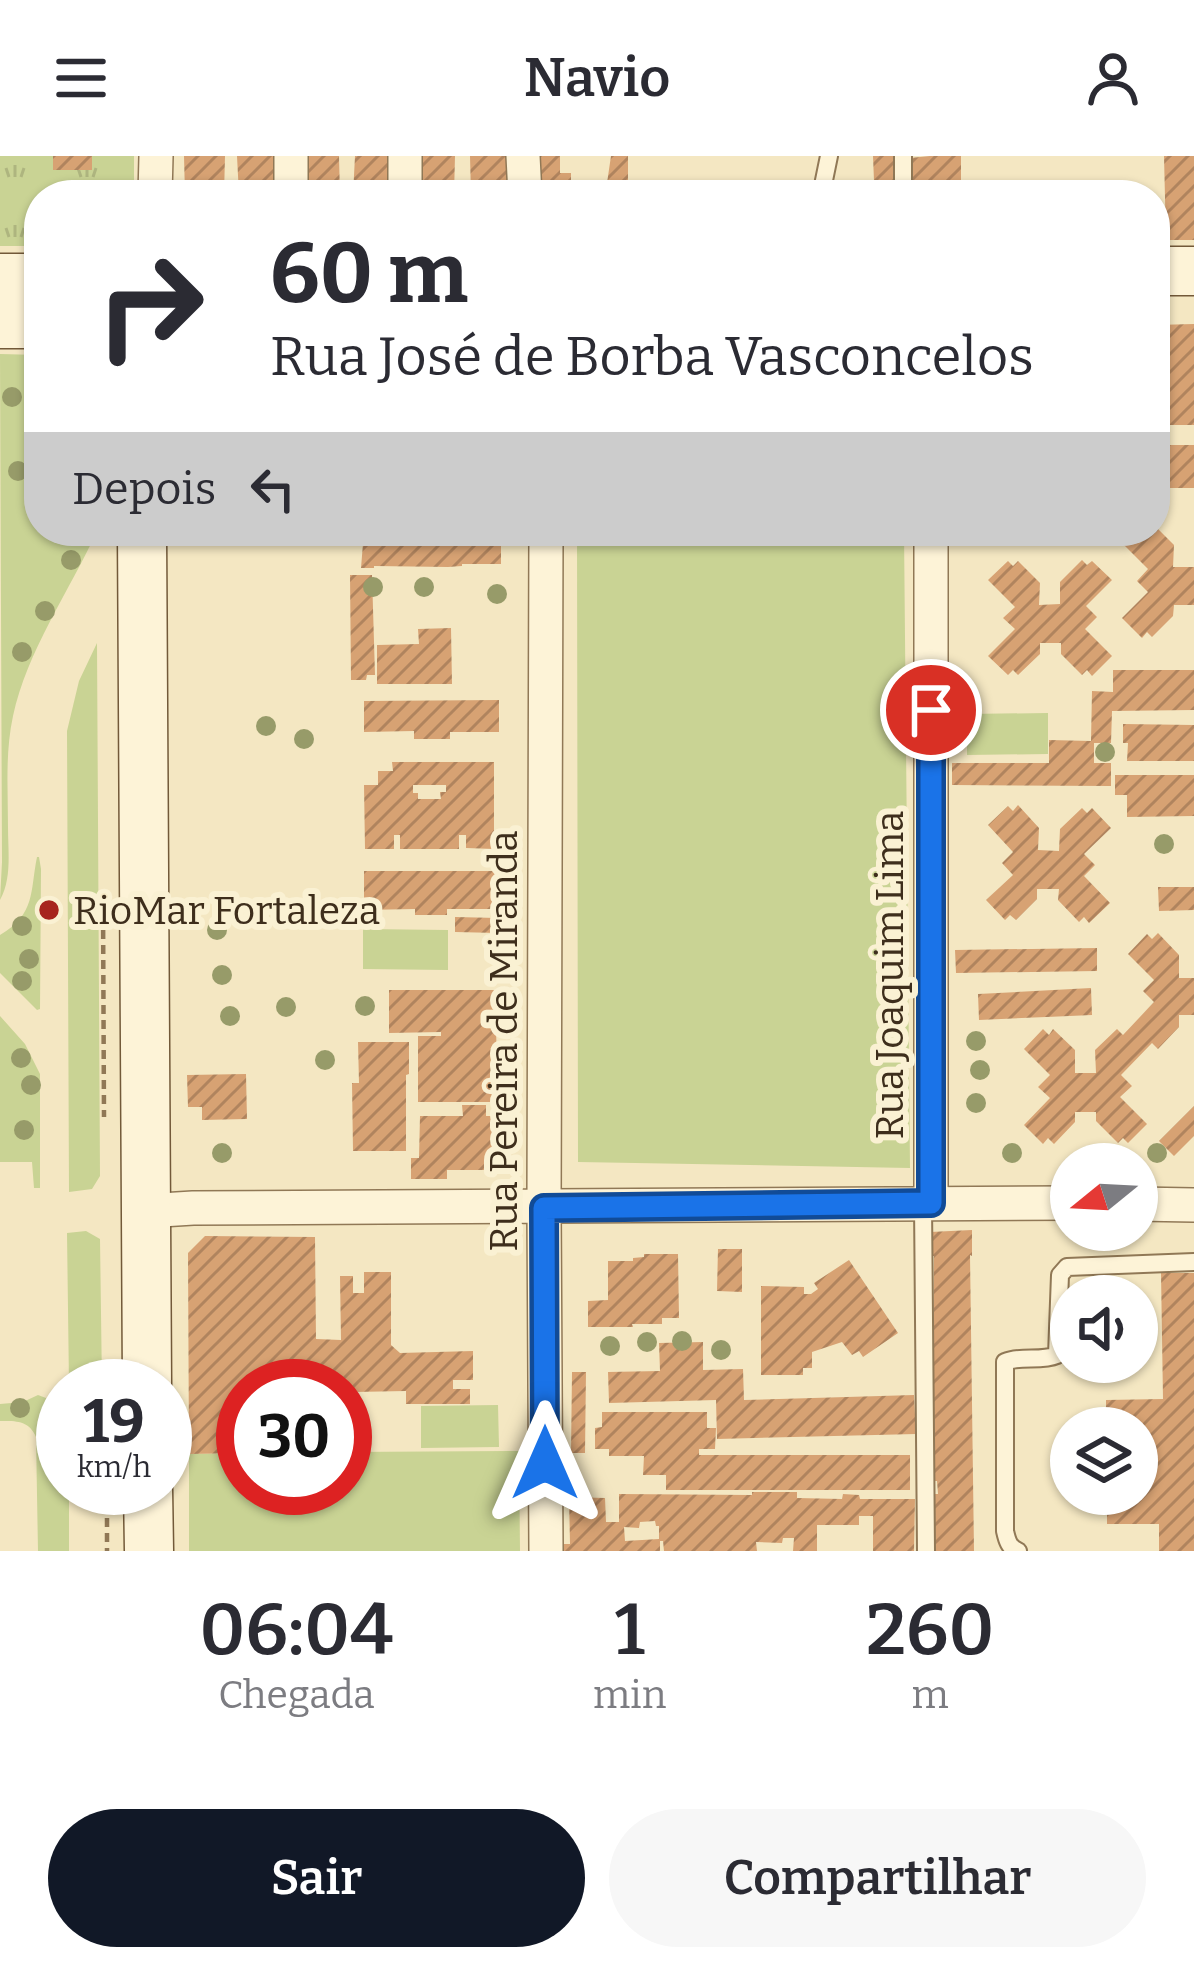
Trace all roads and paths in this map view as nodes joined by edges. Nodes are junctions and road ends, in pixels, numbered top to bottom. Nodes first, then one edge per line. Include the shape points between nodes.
1 (142, 546) edge
2 (546, 546) edge
3 (931, 546) edge
4 (927, 1203) junction
5 (1050, 1203) edge
6 (1158, 1204) edge
7 (1194, 1205) edge
8 (544, 1208) junction
9 (145, 1211) junction
10 (1194, 1262) edge
11 (147, 1359) edge
12 (106, 1515) edge
13 (148, 1515) edge
14 (107, 1551) edge
15 (149, 1551) edge
16 (546, 1551) edge
17 (926, 1551) edge
18 (1018, 1551) edge

1 - 9 street
2 - 8 street, Rua Pereira de Miranda
3 - 4 street, Rua Joaquim Lima
4 - 5 street
4 - 8 street
4 - 17 lane, Rua Joaquim Lima
6 - 7 street
8 - 9 street
8 - 16 street, Rua Pereira de Miranda
9 - 11 street
10 - 18 lane via 1067,1267 1060,1275 1057,1355 1005,1362 1005,1531
12 - 14 path
13 - 15 street

